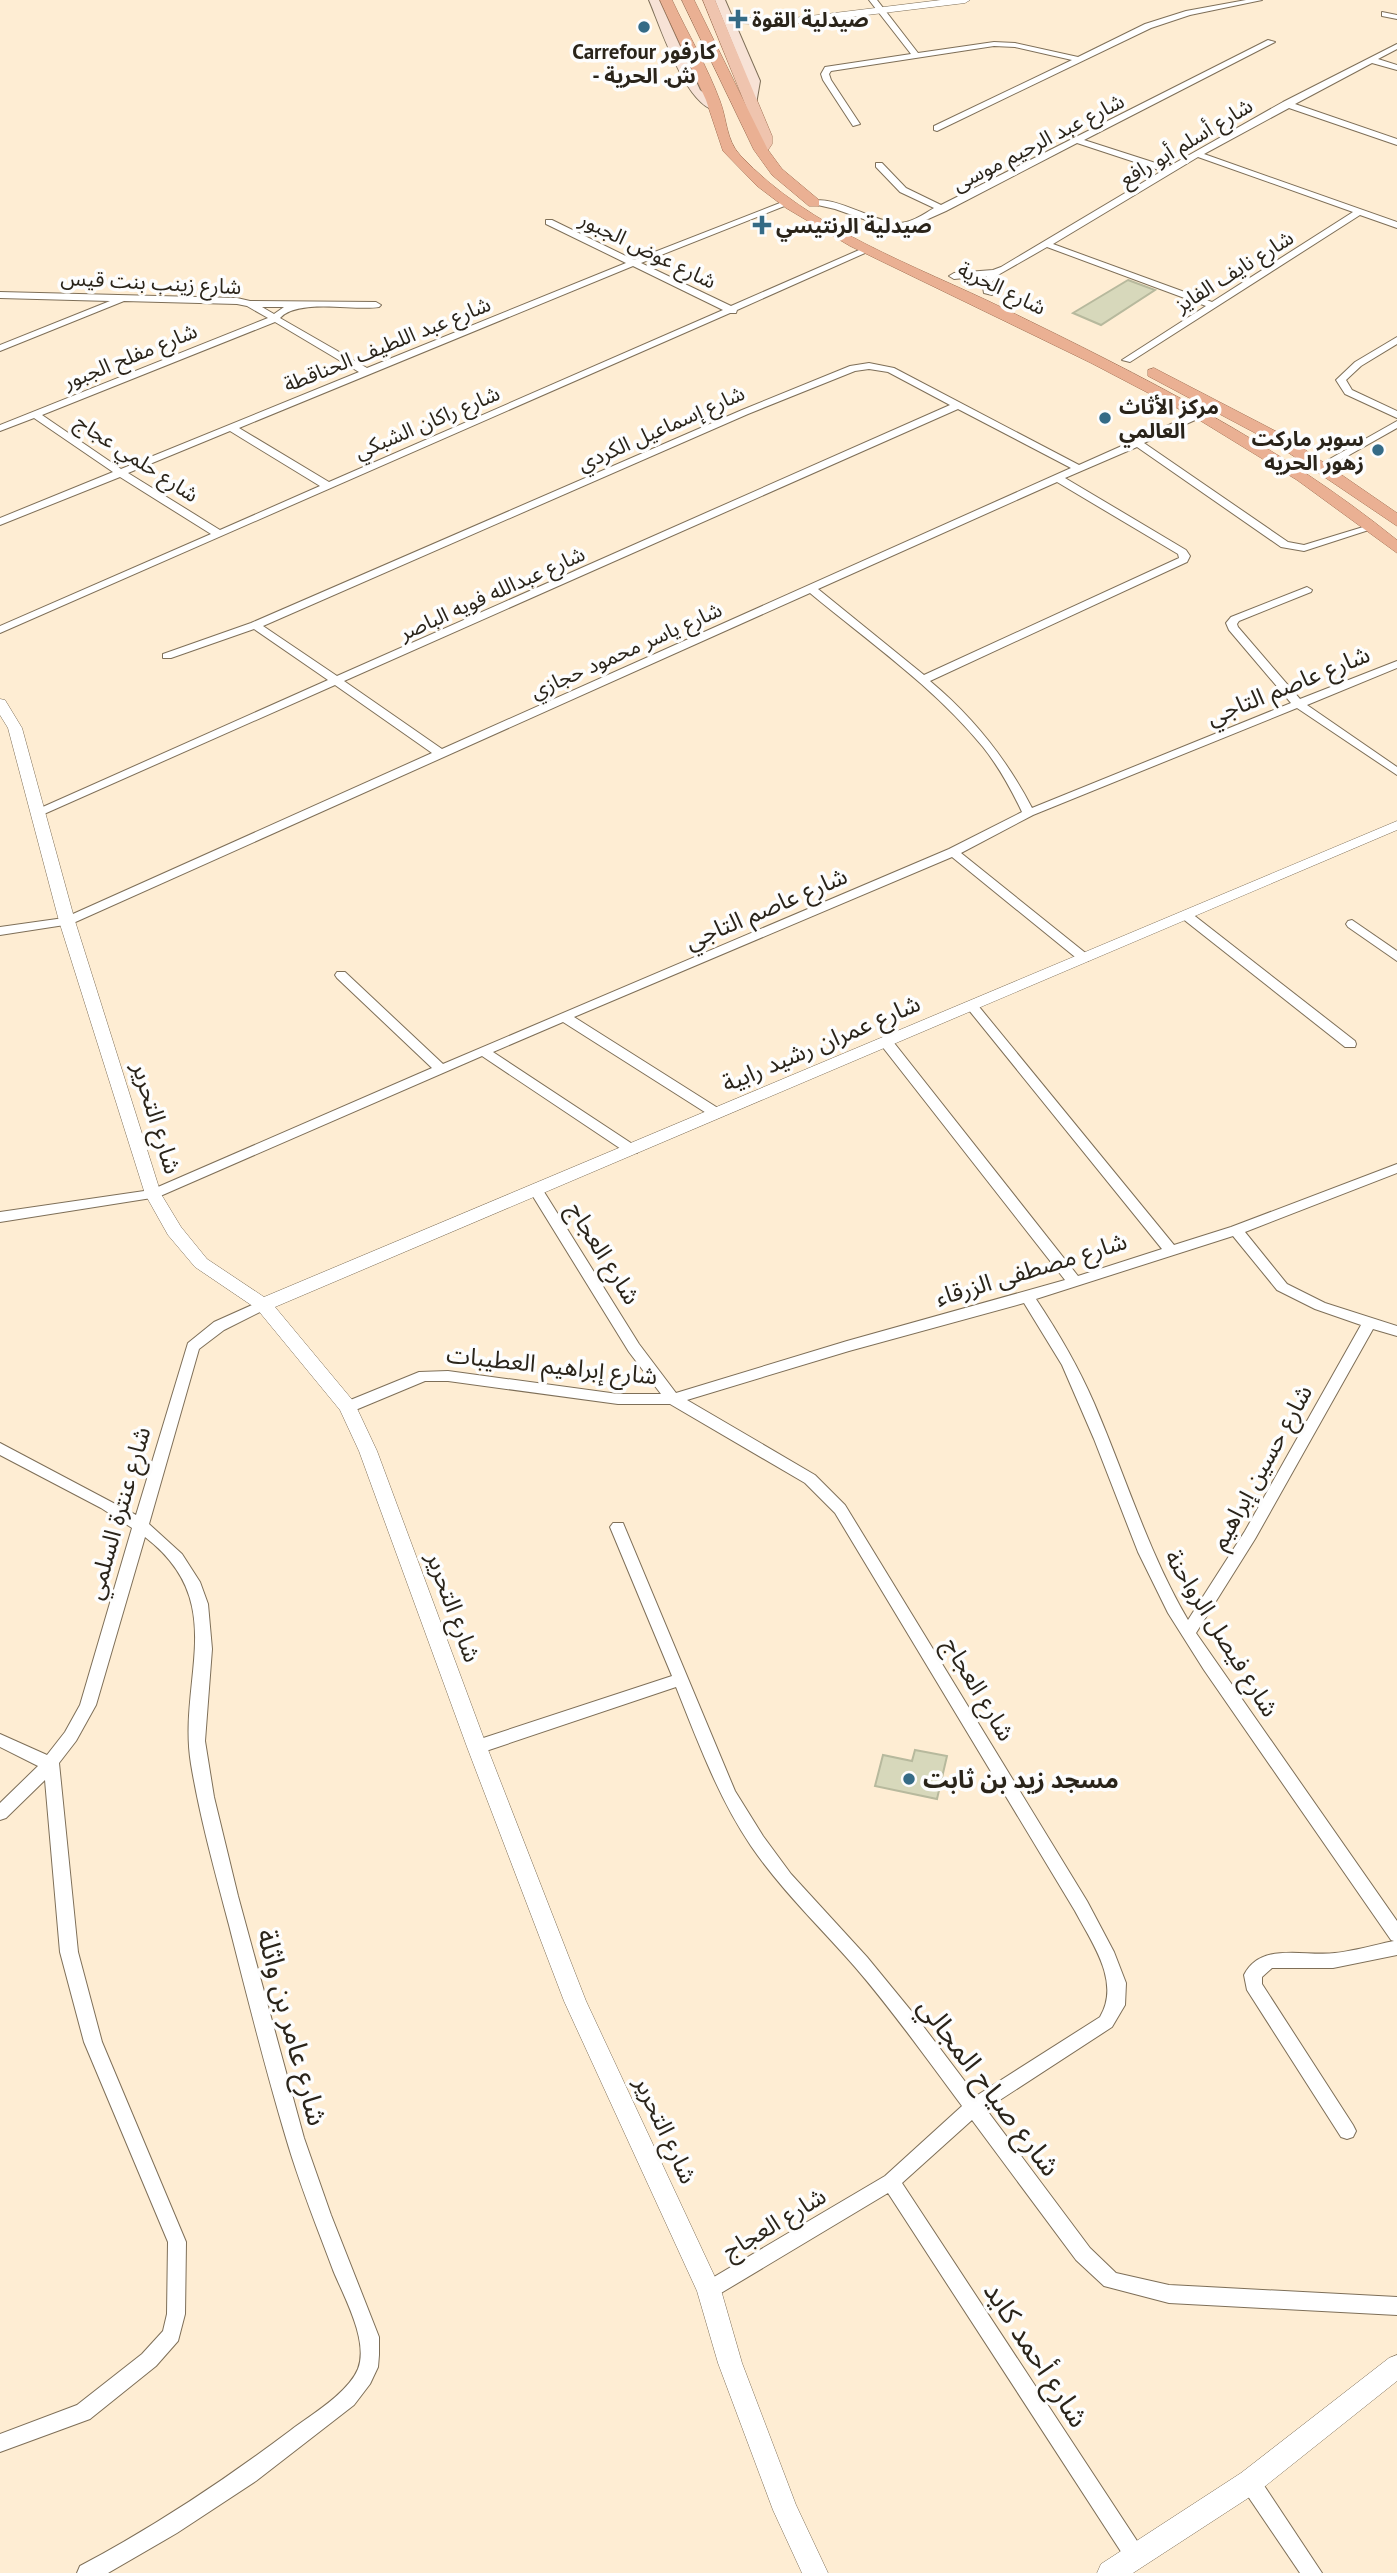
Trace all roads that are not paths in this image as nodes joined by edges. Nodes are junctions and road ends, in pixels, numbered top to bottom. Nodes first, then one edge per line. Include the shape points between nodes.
1 (654, 0) edge
2 (666, 0) edge
3 (688, 0) edge
4 (709, 0) edge
5 (720, 0) edge
6 (873, 0) edge
7 (965, 0) edge
8 (1258, 0) edge
9 (882, 11) junction
10 (1385, 14) dead end
11 (1397, 17) edge
12 (729, 20) junction
13 (785, 22) junction
14 (739, 39) junction
15 (1271, 42) dead end
16 (1397, 46) edge
17 (915, 54) junction
18 (1076, 58) junction
19 (1372, 60) junction
20 (1397, 68) edge
21 (752, 103) junction
22 (1286, 104) junction
23 (716, 108) junction
24 (856, 124) dead end
25 (937, 128) dead end
26 (1079, 141) junction
27 (1397, 142) edge
28 (761, 150) junction
29 (1197, 154) junction
30 (879, 165) dead end
31 (1168, 170) junction
32 (813, 202) junction
33 (789, 203) junction
34 (943, 209) junction
35 (1359, 212) junction
36 (549, 222) dead end
37 (1397, 225) edge
38 (1046, 244) junction
39 (869, 249) junction
40 (633, 262) junction
41 (995, 273) junction
42 (954, 276) junction
43 (989, 293) junction
44 (0, 295) edge
45 (128, 297) junction
46 (250, 304) junction
47 (297, 305) junction
48 (376, 305) dead end
49 (1213, 305) junction
50 (733, 311) junction
51 (275, 319) junction
52 (1397, 340) edge
53 (0, 348) edge
54 (1127, 360) junction
55 (366, 372) junction
56 (958, 405) junction
57 (35, 414) junction
58 (1200, 414) junction
59 (1397, 415) edge
60 (1397, 424) edge
61 (0, 428) edge
62 (232, 428) junction
63 (1138, 443) junction
64 (1324, 465) junction
65 (1080, 469) junction
66 (121, 473) junction
67 (1059, 479) junction
68 (328, 486) junction
69 (1397, 521) edge
70 (0, 522) edge
71 (1373, 527) junction
72 (219, 534) junction
73 (1397, 548) edge
74 (810, 588) junction
75 (1307, 590) dead end
76 (255, 625) junction
77 (0, 630) edge
78 (167, 656) dead end
79 (1397, 664) edge
80 (922, 680) junction
81 (335, 683) junction
82 (0, 702) edge
83 (1297, 703) junction
84 (442, 754) junction
85 (1397, 772) edge
86 (40, 812) junction
87 (1029, 813) junction
88 (1397, 825) edge
89 (953, 852) junction
90 (1187, 916) junction
91 (66, 921) junction
92 (1352, 924) dead end
93 (0, 931) edge
94 (1397, 957) edge
95 (1084, 958) junction
96 (341, 975) dead end
97 (972, 1006) junction
98 (564, 1017) junction
99 (886, 1042) junction
100 (1350, 1044) dead end
101 (483, 1051) junction
102 (441, 1069) junction
103 (716, 1114) junction
104 (632, 1150) junction
105 (1397, 1169) edge
106 (536, 1190) junction
107 (153, 1194) junction
108 (0, 1217) edge
109 (1236, 1230) junction
110 (1171, 1251) junction
111 (1074, 1282) junction
112 (1027, 1297) junction
113 (263, 1305) junction
114 (1370, 1322) junction
115 (1397, 1331) edge
116 (673, 1399) junction
117 (348, 1407) junction
118 (0, 1448) edge
119 (141, 1524) junction
120 (618, 1527) dead end
121 (1189, 1632) junction
122 (679, 1680) junction
123 (0, 1740) edge
124 (477, 1747) junction
125 (52, 1765) junction
126 (0, 1814) edge
127 (1397, 1935) edge
128 (1397, 1948) edge
129 (974, 2107) junction
130 (1347, 2131) dead end
131 (891, 2182) junction
132 (709, 2290) junction
133 (1397, 2306) edge
134 (1397, 2365) edge
135 (0, 2443) edge
136 (1250, 2483) junction
137 (1136, 2557) junction
138 (88, 2573) edge
139 (815, 2573) edge
140 (1110, 2573) edge
141 (1312, 2573) edge

1 - 23 main road via 695,92
2 - 23 highway, شارع الحرية
3 - 28 highway, شارع الحرية
4 - 21 main road
5 - 12 main road
6 - 9 street
7 - 9 street
8 - 18 street via 1167,19
9 - 13 street
9 - 17 street
10 - 11 street
12 - 13 street
12 - 14 main road
13 - 14 street
14 - 21 main road via 754,81
15 - 26 street, شارع عبد الرحيم موسى
16 - 19 street, شارع أسلم أبو رافع
17 - 18 street via 1005,44
17 - 24 street via 825,71
18 - 25 street
19 - 20 street
19 - 22 street, شارع أسلم أبو رافع
21 - 28 main road via 765,136
22 - 27 street
22 - 29 street, شارع أسلم أبو رافع
23 - 33 highway, شارع الحرية via 720,135 731,153
26 - 31 street
26 - 34 street, شارع عبد الرحيم موسى
28 - 32 highway, شارع الحرية via 777,172
29 - 31 street, شارع أسلم أبو رافع
29 - 35 street
30 - 34 street via 903,190
31 - 38 street, شارع أسلم أبو رافع
32 - 34 street, شارع عبد الرحيم موسى via 840,205 896,227
32 - 42 highway, شارع الحرية
33 - 39 highway, شارع الحرية
33 - 40 street, شارع عبد اللطيف الحناقطة
35 - 37 street
35 - 49 street, شارع نايف الفايز
36 - 40 street, شارع عوض الجبور
38 - 41 street, شارع أسلم أبو رافع
38 - 49 street
39 - 50 street, شارع راكان الشبكي
39 - 58 highway, شارع الحرية
40 - 50 street, شارع عوض الجبور
40 - 55 street, شارع عبد اللطيف الحناقطة
41 - 42 street, شارع أسلم أبو رافع
41 - 43 street via 987,282
42 - 43 highway, شارع الحرية
43 - 54 highway, شارع الحرية
44 - 45 street, شارع زينب بنت قيس
45 - 46 street, شارع زينب بنت قيس
45 - 53 street
46 - 47 street
46 - 51 street, شارع زينب بنت قيس
47 - 48 street
47 - 51 street, شارع مفلح الجبور
49 - 54 street, شارع نايف الفايز
50 - 68 street, شارع راكان الشبكي
51 - 55 street, شارع زينب بنت قيس
51 - 57 street, شارع مفلح الجبور
52 - 59 street via 1341,380 1348,392
54 - 64 highway, شارع الحرية via 1256,424
55 - 62 street, شارع عبد اللطيف الحناقطة
56 - 65 street, شارع إسماعيل الكردي
56 - 76 street, شارع إسماعيل الكردي via 891,370 869,366 845,371
56 - 81 street, شارع عبدالله فويه الباصر
57 - 61 street, شارع مفلح الجبور
57 - 66 street, شارع حلمي عجاج
58 - 63 street, شارع ياسر محمود حجازي
58 - 71 highway, شارع الحرية via 1298,471
60 - 64 street
62 - 66 street, شارع عبد اللطيف الحناقطة
62 - 68 street
63 - 65 street, شارع ياسر محمود حجازي
63 - 71 street via 1285,545 1304,548
64 - 69 highway, شارع الحرية
65 - 67 street, شارع ياسر محمود حجازي
66 - 70 street, شارع عبد اللطيف الحناقطة
66 - 72 street, شارع حلمي عجاج
67 - 74 street, شارع ياسر محمود حجازي
67 - 80 street via 1182,552 1183,560
68 - 72 street, شارع راكان الشبكي
71 - 73 highway, شارع الحرية
72 - 77 street, شارع راكان الشبكي
74 - 80 street
74 - 84 street, شارع ياسر محمود حجازي
75 - 83 street via 1231,623
76 - 78 street, شارع إسماعيل الكردي
76 - 81 street
79 - 83 street, شارع عاصم التاجي
80 - 87 street via 994,752 1016,783
81 - 84 street
81 - 86 street, شارع عبدالله فويه الباصر
82 - 86 street, شارع التحرير via 15,728
83 - 85 street
83 - 87 street, شارع عاصم التاجي
84 - 91 street, شارع ياسر محمود حجازي
86 - 91 street, شارع التحرير
87 - 89 street, شارع عاصم التاجي
88 - 90 street, شارع عمران رشيد رابية
89 - 95 street
89 - 98 street, شارع عاصم التاجي
90 - 95 street, شارع عمران رشيد رابية
90 - 100 street
91 - 93 street, شارع ياسر محمود حجازي
91 - 107 street, شارع التحرير
92 - 94 street
95 - 97 street, شارع عمران رشيد رابية
96 - 102 street
97 - 99 street, شارع عمران رشيد رابية
97 - 110 street
98 - 101 street, شارع عاصم التاجي
98 - 103 street
99 - 103 street, شارع عمران رشيد رابية
99 - 111 street
101 - 102 street, شارع عاصم التاجي
101 - 104 street
102 - 107 street, شارع عاصم التاجي
103 - 104 street, شارع عمران رشيد رابية
104 - 106 street, شارع عمران رشيد رابية
105 - 109 street, شارع مصطفى الزرقاء
106 - 113 street, شارع عمران رشيد رابية
106 - 116 street, شارع العجاج via 635,1348
107 - 108 street, شارع عاصم التاجي
107 - 113 street, شارع التحرير via 174,1231 201,1263
109 - 110 street, شارع مصطفى الزرقاء
109 - 114 street via 1283,1287 1320,1306
110 - 111 street, شارع مصطفى الزرقاء
111 - 112 street, شارع مصطفى الزرقاء
112 - 116 street, شارع مصطفى الزرقاء
112 - 121 street, شارع فيصل الرواحنة via 1064,1350 1141,1542
113 - 117 street, شارع التحرير
113 - 119 street, شارع عنترة السلمي via 219,1326 193,1348
114 - 115 street
114 - 121 street, شارع حسين إبراهيم via 1250,1535
116 - 117 street, شارع إبراهيم العطيبات via 608,1398 425,1376
116 - 129 street, شارع العجاج via 810,1479 840,1509 1105,1952 1117,1983 1116,2006 1106,2022
117 - 124 street, شارع التحرير
118 - 119 street, شارع عامر بن واثلة
119 - 125 street, شارع عنترة السلمي via 88,1705
119 - 138 street, شارع عامر بن واثلة via 169,1547 192,1582 204,1614 195,1717 214,1841 306,2171 369,2337 370,2360 361,2382 347,2397 275,2455 182,2520
120 - 122 street, شارع صياح المجالي
121 - 127 street, شارع فيصل الرواحنة
122 - 124 street
122 - 129 street, شارع صياح المجالي via 728,1794 757,1841 886,1992
123 - 125 street
124 - 132 street, شارع التحرير via 575,2001
125 - 126 street, شارع عنترة السلمي
125 - 135 street via 69,1952 93,2042 177,2242 176,2314 171,2335 149,2360 83,2412
128 - 130 street via 1333,1961 1271,1961 1253,1975 1252,1986
129 - 131 street, شارع العجاج
129 - 133 street, شارع صياح المجالي via 1083,2255 1111,2280 1169,2294
131 - 132 street, شارع العجاج
131 - 137 street, شارع أحمد كايد
132 - 139 street, شارع التحرير via 730,2364 785,2510
134 - 136 street
136 - 137 street
136 - 141 street
137 - 140 street

